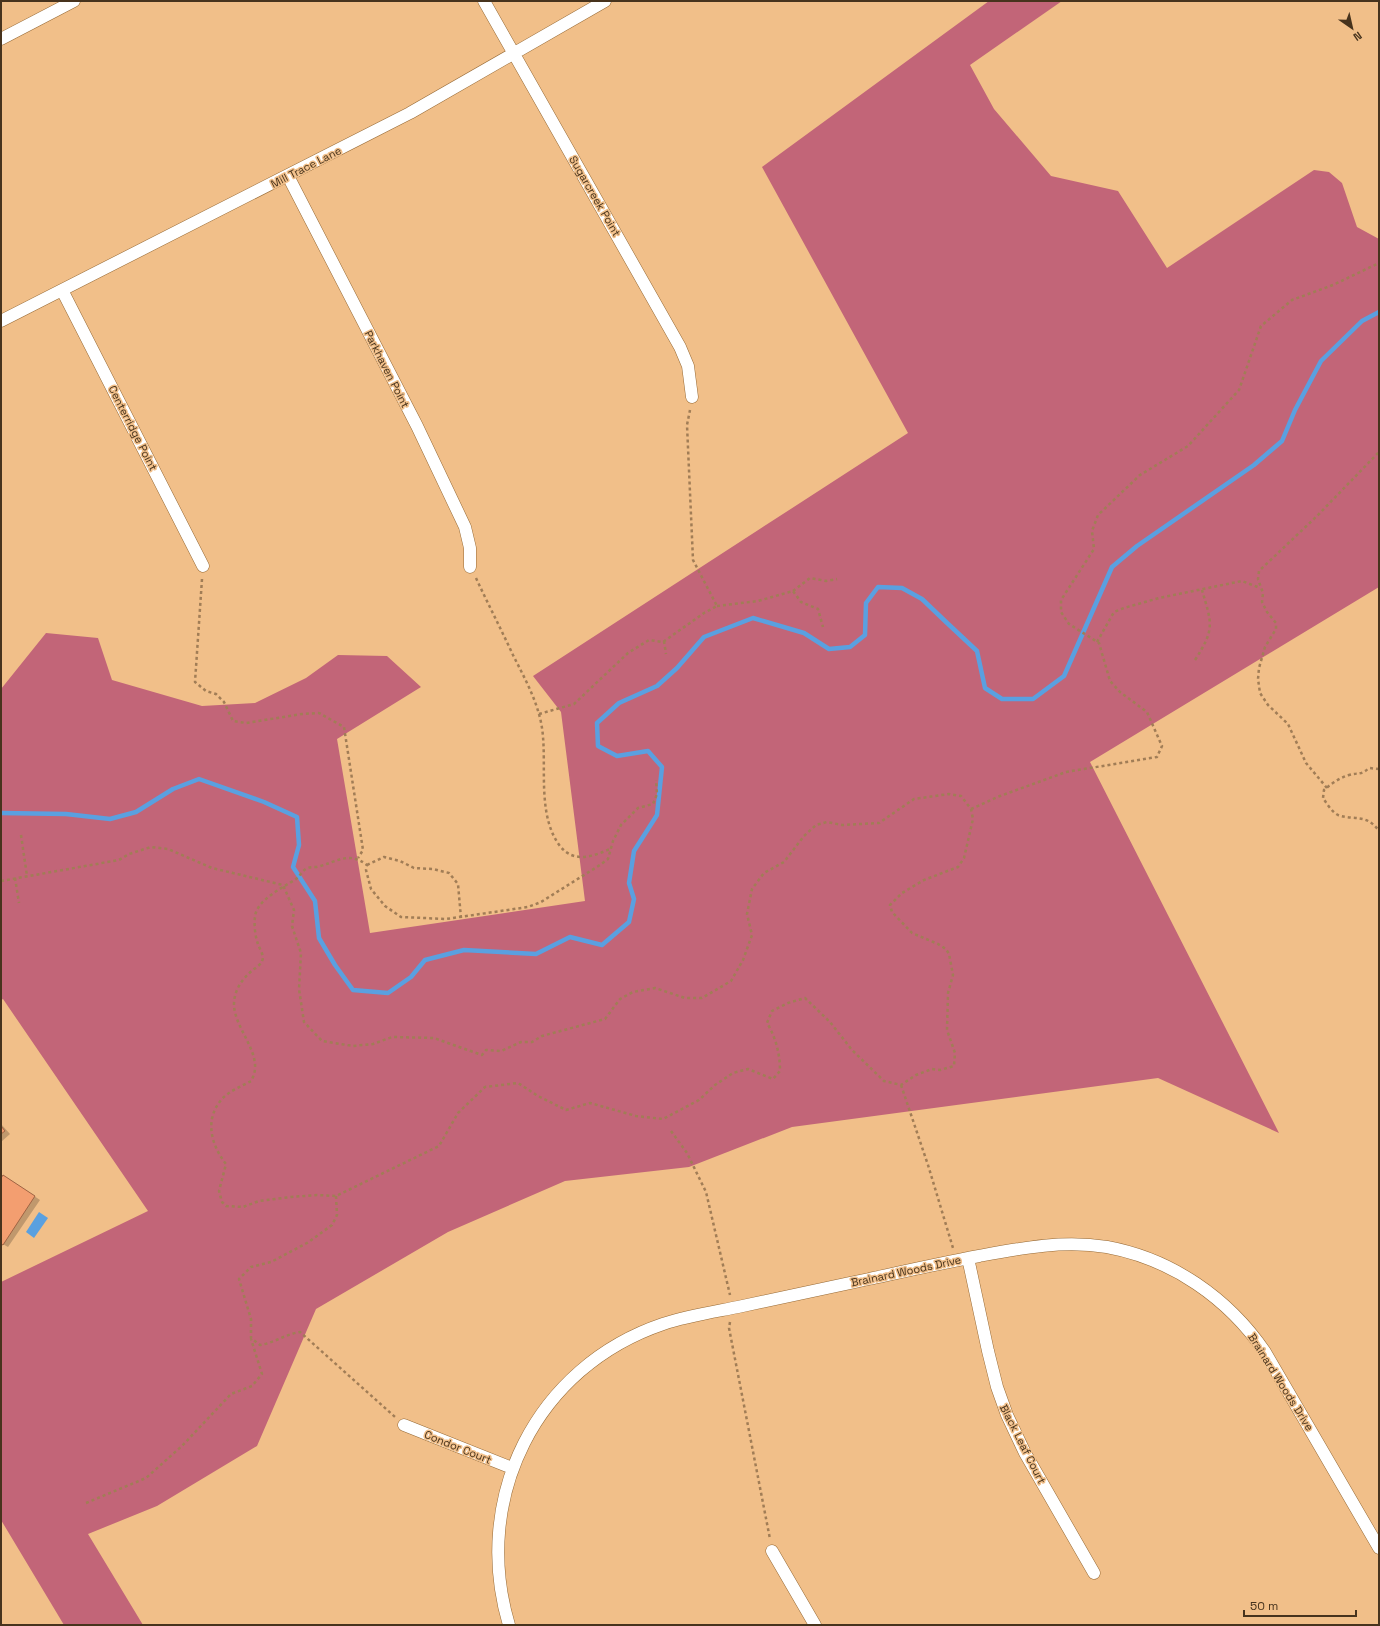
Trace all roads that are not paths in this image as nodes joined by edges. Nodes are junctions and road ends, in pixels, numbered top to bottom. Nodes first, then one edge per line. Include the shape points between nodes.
1 (74, 1) edge
2 (484, 1) edge
3 (605, 1) edge
4 (1, 39) edge
5 (514, 54) junction
6 (288, 176) junction
7 (62, 290) junction
8 (1, 321) edge
9 (692, 397) road end
10 (203, 566) road end
11 (470, 567) road end
12 (968, 1258) junction
13 (404, 1425) road end
14 (512, 1468) junction
15 (1379, 1548) edge
16 (772, 1551) road end
17 (1094, 1573) dead end
18 (509, 1625) edge
19 (815, 1625) edge

1 - 4 street
2 - 5 street, Sugarcreek Point
3 - 5 street, Mill Trace Lane
5 - 6 street, Mill Trace Lane via 410,113
5 - 9 street, Sugarcreek Point via 680,347 688,366
6 - 7 street, Mill Trace Lane
6 - 11 street, Parkhaven Point via 417,426 465,527 470,548
7 - 8 street, Mill Trace Lane
7 - 10 street, Centerridge Point
12 - 14 street, Brainard Woods Drive via 661,1324 624,1340 601,1354 564,1386 543,1410 522,1445
12 - 15 street, Brainard Woods Drive via 1030,1246 1081,1244 1135,1254 1191,1279 1232,1312 1252,1333
12 - 17 street, Black Leaf Court via 991,1366 1006,1415
13 - 14 street, Condor Court
14 - 18 street, Brainard Woods Drive via 498,1527 500,1585
16 - 19 street

